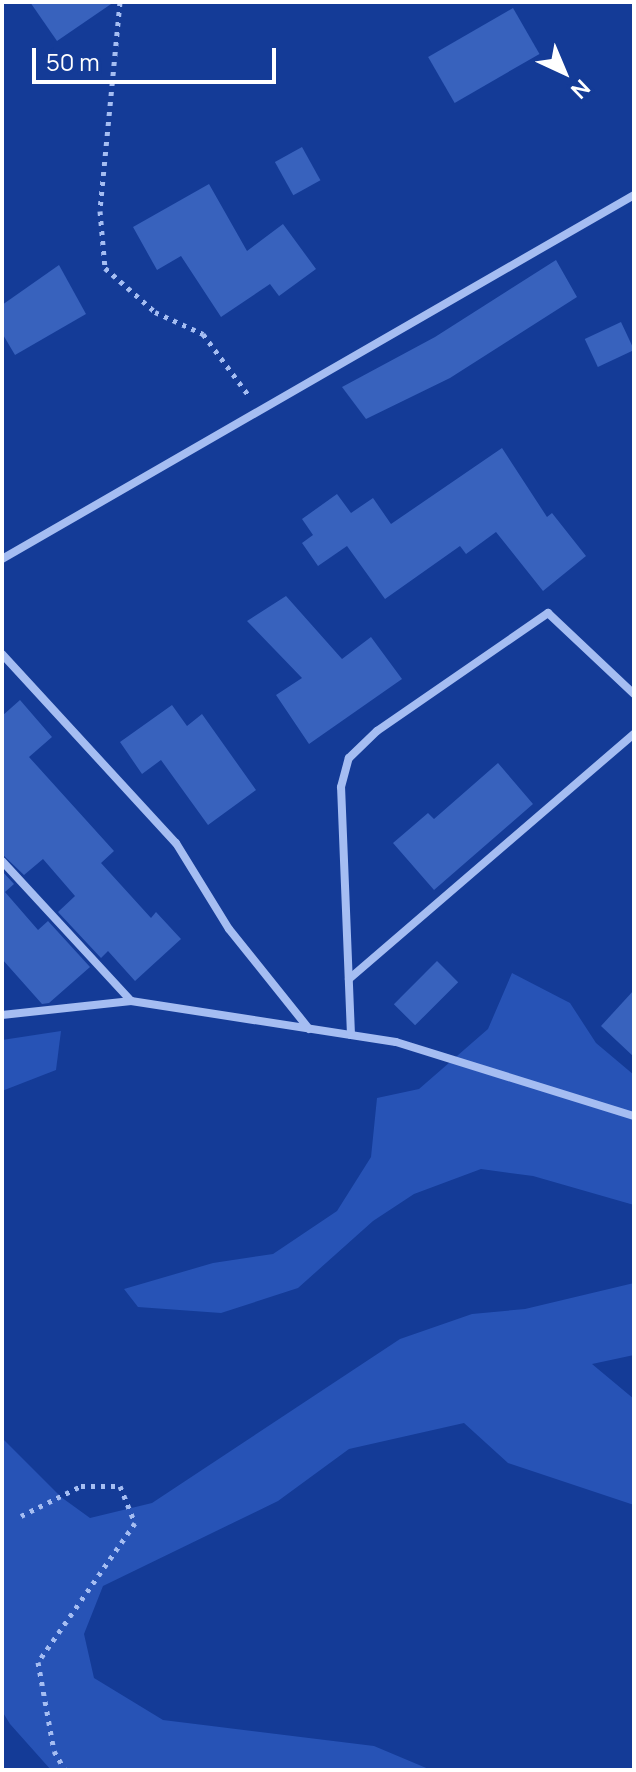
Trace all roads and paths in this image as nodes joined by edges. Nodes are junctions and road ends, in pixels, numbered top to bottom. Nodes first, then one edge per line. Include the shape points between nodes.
1 (120, 2) edge
2 (634, 195) edge
3 (261, 413) junction
4 (2, 559) edge
5 (2, 654) edge
6 (634, 694) edge
7 (634, 734) edge
8 (2, 861) edge
9 (349, 979) junction
10 (131, 1001) junction
11 (2, 1015) edge
12 (309, 1029) junction
13 (351, 1035) junction
14 (634, 1116) edge
15 (21, 1516) dead end
16 (65, 1770) edge

1 - 3 path via 100,211 105,268 155,312 203,334
2 - 3 street via 358,351
3 - 4 street
5 - 12 street via 176,843 229,929
6 - 9 street via 548,613 377,731 349,758 341,787
7 - 9 street
8 - 10 street
9 - 13 street
10 - 11 street
10 - 12 street
12 - 13 street
13 - 14 street via 396,1042
15 - 16 path via 81,1486 120,1486 135,1523 38,1662 54,1751

